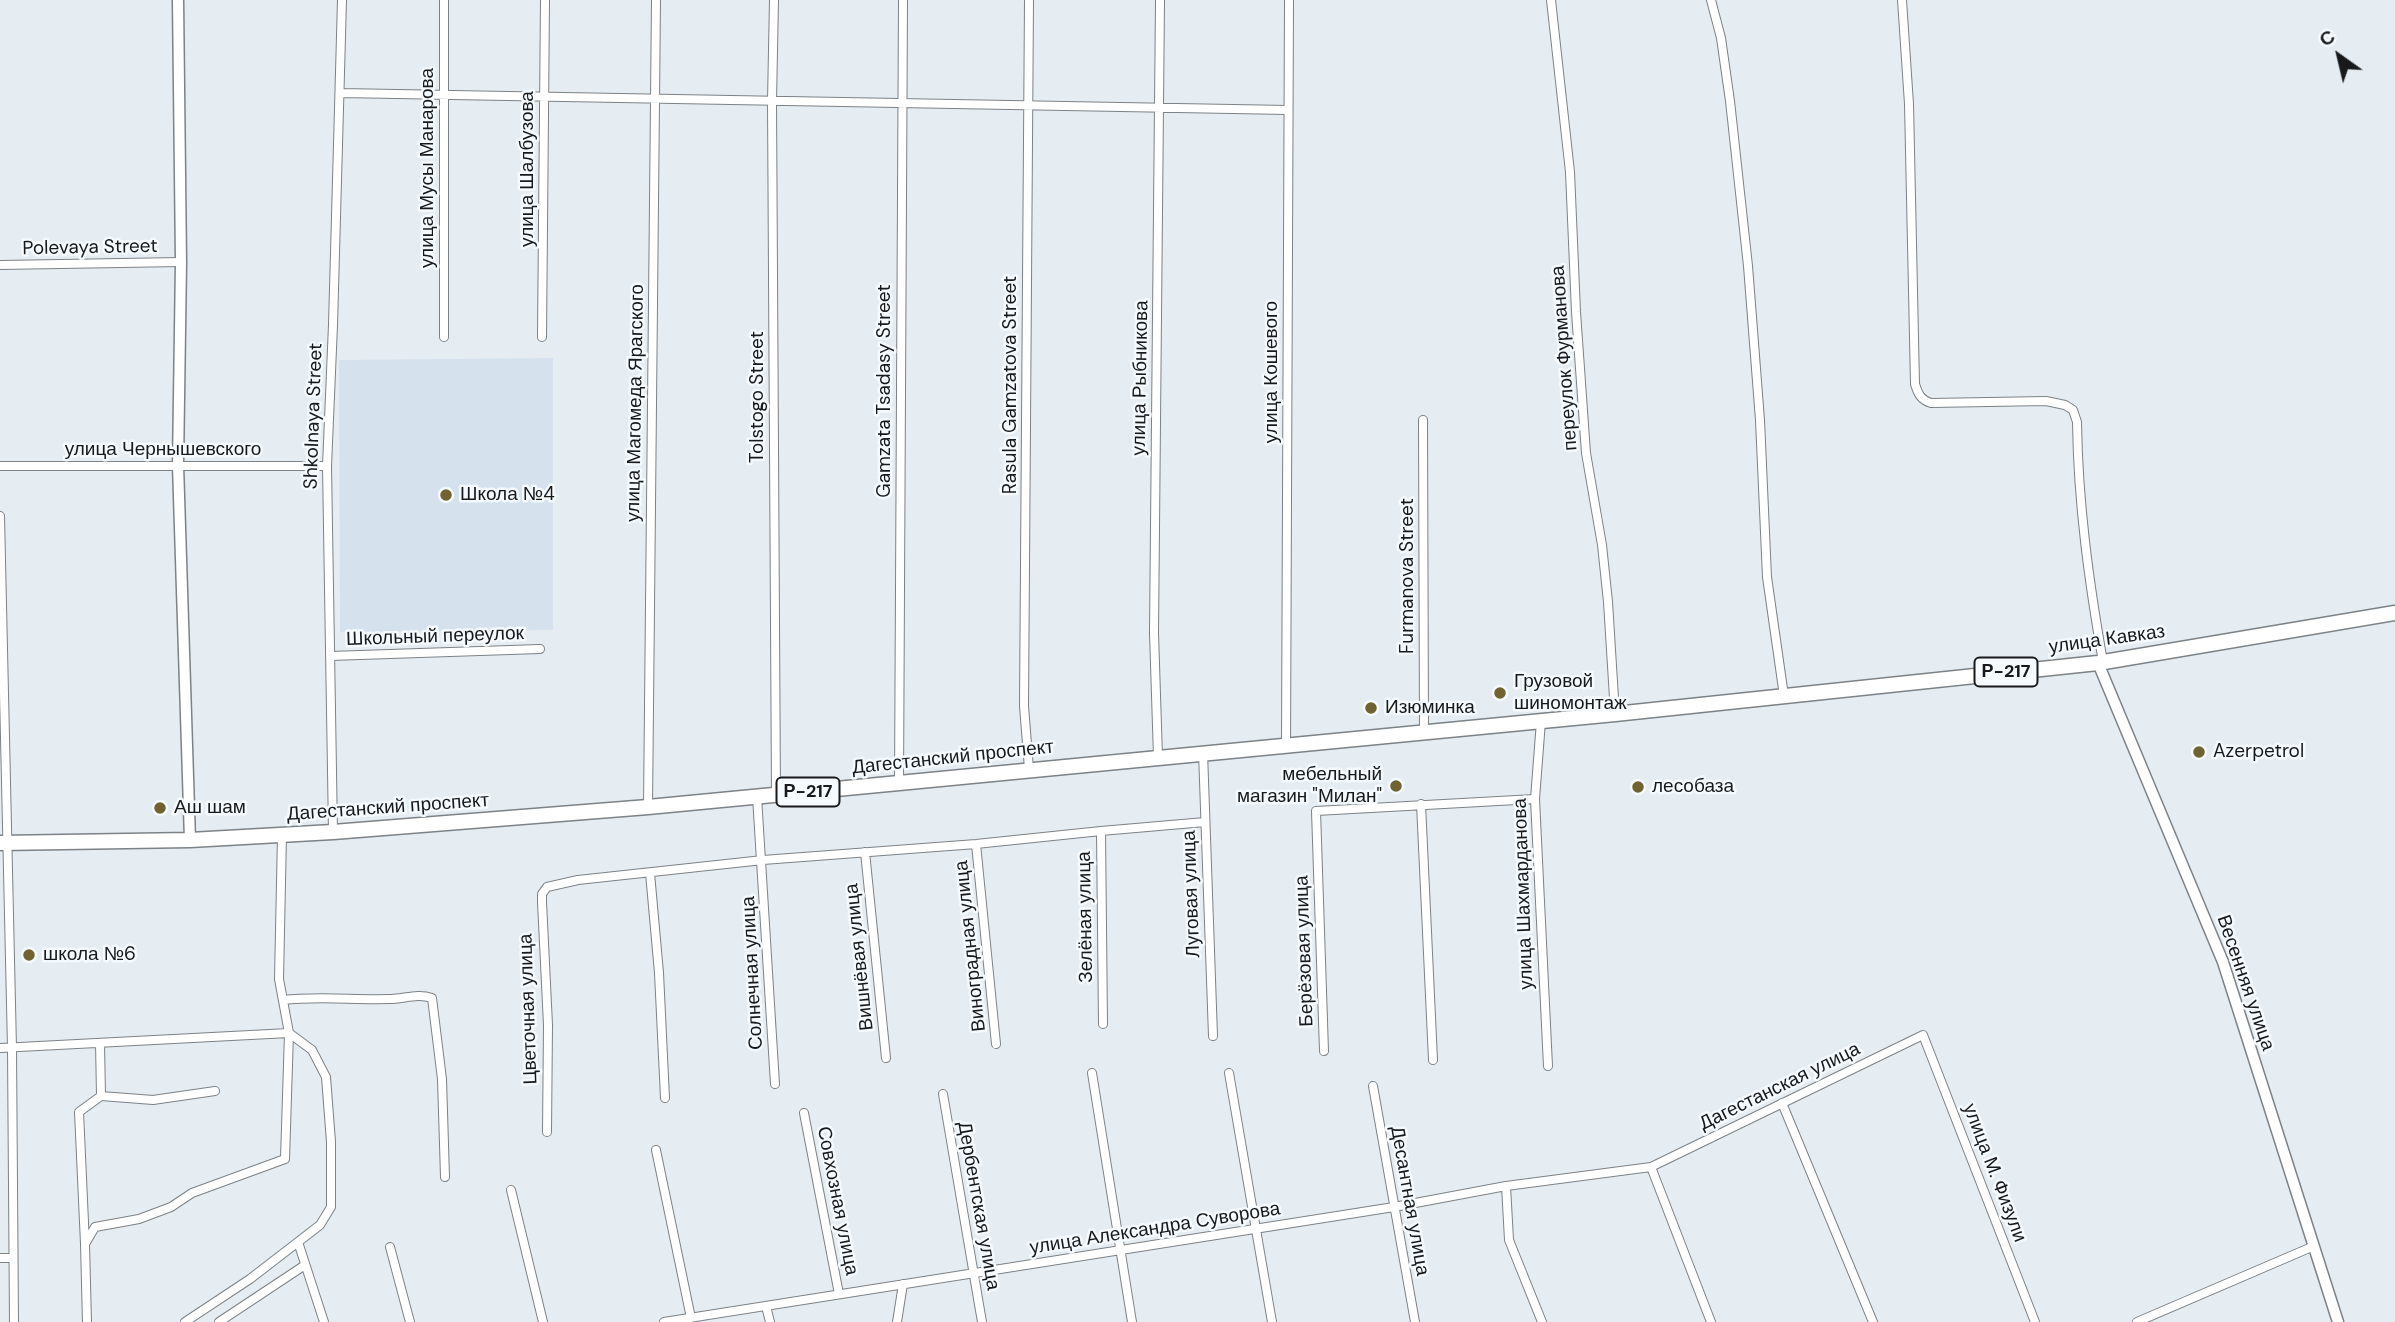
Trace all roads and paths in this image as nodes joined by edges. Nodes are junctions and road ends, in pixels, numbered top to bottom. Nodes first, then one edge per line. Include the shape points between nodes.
1 (178, 0) edge
2 (342, 0) edge
3 (444, 0) edge
4 (545, 0) edge
5 (656, 0) edge
6 (774, 0) edge
7 (903, 0) edge
8 (1029, 0) edge
9 (1160, 0) edge
10 (1289, 0) edge
11 (1551, 0) edge
12 (1712, 0) edge
13 (1902, 0) edge
14 (341, 93) junction
15 (443, 95) junction
16 (544, 97) junction
17 (655, 99) junction
18 (772, 101) junction
19 (903, 103) junction
20 (1028, 106) junction
21 (1160, 108) junction
22 (1288, 110) junction
23 (181, 262) junction
24 (0, 265) edge
25 (444, 337) dead end
26 (542, 337) dead end
27 (1423, 420) dead end
28 (178, 465) junction
29 (0, 466) edge
30 (327, 466) junction
31 (0, 516) edge
32 (2395, 614) edge
33 (540, 649) dead end
34 (330, 656) junction
35 (2100, 662) junction
36 (1784, 696) junction
37 (1615, 714) junction
38 (1541, 721) junction
39 (1423, 733) junction
40 (1286, 745) junction
41 (1203, 752) junction
42 (1158, 757) junction
43 (1029, 769) junction
44 (899, 783) junction
45 (776, 795) junction
46 (757, 797) junction
47 (1535, 799) junction
48 (1421, 804) junction
49 (648, 807) junction
50 (1205, 822) junction
51 (1101, 831) junction
52 (333, 832) junction
53 (282, 835) junction
54 (190, 840) junction
55 (3, 843) edge
56 (976, 844) junction
57 (865, 852) junction
58 (762, 860) junction
59 (650, 873) junction
60 (283, 1000) junction
61 (1103, 1024) dead end
62 (289, 1033) junction
63 (1213, 1035) dead end
64 (1923, 1035) joint
65 (100, 1043) junction
66 (996, 1044) dead end
67 (0, 1048) edge
68 (12, 1048) junction
69 (1324, 1051) dead end
70 (886, 1058) dead end
71 (1433, 1060) dead end
72 (1548, 1066) dead end
73 (1093, 1073) dead end
74 (1229, 1073) dead end
75 (775, 1084) dead end
76 (1373, 1086) dead end
77 (215, 1091) dead end
78 (943, 1094) dead end
79 (101, 1096) junction
80 (665, 1098) dead end
81 (1782, 1103) junction
82 (804, 1113) dead end
83 (547, 1132) dead end
84 (656, 1150) dead end
85 (1651, 1167) junction
86 (445, 1178) dead end
87 (1506, 1186) junction
88 (511, 1189) dead end
89 (1394, 1207) junction
90 (1256, 1229) junction
91 (298, 1242) junction
92 (85, 1244) junction
93 (2314, 1246) junction
94 (390, 1247) dead end
95 (1121, 1250) junction
96 (0, 1258) edge
97 (13, 1258) junction
98 (304, 1265) junction
99 (974, 1273) junction
100 (903, 1284) junction
101 (839, 1294) junction
102 (766, 1306) junction
103 (691, 1318) junction
104 (14, 1322) edge
105 (87, 1322) edge
106 (185, 1322) edge
107 (219, 1322) edge
108 (324, 1322) edge
109 (410, 1322) edge
110 (543, 1322) edge
111 (664, 1322) edge
112 (770, 1322) edge
113 (897, 1322) edge
114 (982, 1322) edge
115 (1132, 1322) edge
116 (1272, 1322) edge
117 (1415, 1322) edge
118 (1542, 1322) edge
119 (1711, 1322) edge
120 (1873, 1322) edge
121 (2035, 1322) edge
122 (2137, 1322) edge
123 (2338, 1322) edge

1 - 23 street
2 - 14 street, Shkolnaya Street
3 - 15 street, улица Мусы Манарова
4 - 16 street, улица Шалбузова
5 - 17 street, улица Магомеда Ярагского
6 - 18 street, Tolstogo Street
7 - 19 street, Gamzata Tsadasy Street
8 - 20 street, Rasula Gamzatova Street
9 - 21 street, улица Рыбникова
10 - 22 street, улица Кошевого
11 - 37 street, переулок Фурманова via 1570,172 1586,453 1602,545
12 - 36 street via 1721,38 1747,252 1767,577
13 - 35 street via 1917,392 1931,403 2046,401 2073,410
14 - 15 street
14 - 30 street, Shkolnaya Street
15 - 16 street
15 - 25 street, улица Мусы Манарова
16 - 17 street
16 - 26 street, улица Шалбузова
17 - 18 street
17 - 49 street, улица Магомеда Ярагского
18 - 19 street
18 - 45 street, Tolstogo Street
19 - 20 street
19 - 44 street, Gamzata Tsadasy Street
20 - 21 street
20 - 43 street, Rasula Gamzatova Street via 1024,706
21 - 22 street
21 - 42 street, улица Рыбникова via 1154,619
22 - 40 street, улица Кошевого
23 - 24 street, Polevaya Street
23 - 28 street
27 - 39 street, Furmanova Street
28 - 29 street, улица Чернышевского
28 - 30 street, улица Чернышевского
28 - 54 street
30 - 34 street, Shkolnaya Street
31 - 55 street
32 - 35 highway, улица Кавказ / Р-217
33 - 34 street, Школьный переулок
34 - 52 street, Shkolnaya Street
35 - 36 highway, улица Кавказ / Р-217
35 - 93 street, Весенняя улица via 2223,962
36 - 37 highway, улица Кавказ / Р-217
37 - 38 highway, Дагестанский проспект / Р-217
38 - 39 highway, Дагестанский проспект / Р-217
38 - 47 street, улица Шахмарданова
39 - 40 highway, Дагестанский проспект / Р-217
40 - 41 highway, Дагестанский проспект / Р-217
41 - 42 highway, Дагестанский проспект / Р-217
41 - 50 street, Луговая улица
42 - 43 highway, Дагестанский проспект / Р-217
43 - 44 highway, Дагестанский проспект / Р-217
44 - 45 highway, Дагестанский проспект / Р-217
45 - 46 highway, Дагестанский проспект / Р-217
46 - 49 highway, Дагестанский проспект / Р-217
46 - 58 street, Солнечная улица
47 - 48 street
47 - 72 street, улица Шахмарданова
48 - 69 street, Берёзовая улица via 1316,811
48 - 71 street
49 - 52 highway, Дагестанский проспект / Р-217
50 - 51 street, Зелёная улица
50 - 63 street, Луговая улица
51 - 56 street
51 - 61 street, Зелёная улица
52 - 53 highway, Дагестанский проспект / Р-217
53 - 54 highway, Дагестанский проспект / Р-217
53 - 60 street via 279,979
54 - 55 highway, Дагестанский проспект / Р-217
55 - 68 street
56 - 57 street
56 - 66 street, Виноградная улица
57 - 58 street
57 - 70 street, Вишнёвая улица
58 - 59 street
58 - 75 street, Солнечная улица
59 - 80 street
59 - 83 street, Цветочная улица via 578,880 547,887 542,894
60 - 62 street
60 - 86 street via 395,999 421,994 432,998 442,1079
62 - 65 street
62 - 91 street via 312,1050 326,1077 331,1142 331,1207 320,1225
62 - 92 street via 285,1159 191,1193 139,1219 95,1227
64 - 81 street, Дагестанская улица
64 - 121 street, улица М. Физули
65 - 68 street
65 - 79 street
67 - 68 street
68 - 97 street
73 - 95 street
74 - 90 street
76 - 89 street, Десантная улица
77 - 79 street via 153,1100
78 - 99 street, Дербентская улица
79 - 92 street via 79,1112
81 - 85 street, Дагестанская улица
81 - 120 street
82 - 101 street, Совхозная улица
84 - 103 street
85 - 87 street, улица Александра Суворова
85 - 119 street
87 - 89 street, улица Александра Суворова
87 - 118 street via 1509,1240
88 - 110 street
89 - 90 street, улица Александра Суворова
89 - 117 street, Десантная улица
90 - 95 street, улица Александра Суворова
90 - 116 street
91 - 98 street
91 - 106 street
92 - 105 street
93 - 122 street
93 - 123 street, Весенняя улица
94 - 109 street
95 - 99 street, улица Александра Суворова
95 - 115 street
96 - 97 street
97 - 104 street
98 - 107 street
98 - 108 street
99 - 100 street, улица Александра Суворова
99 - 114 street, Дербентская улица
100 - 101 street, улица Александра Суворова
100 - 113 street
101 - 102 street, улица Александра Суворова
102 - 103 street, улица Александра Суворова
102 - 112 street
103 - 111 street, улица Александра Суворова

